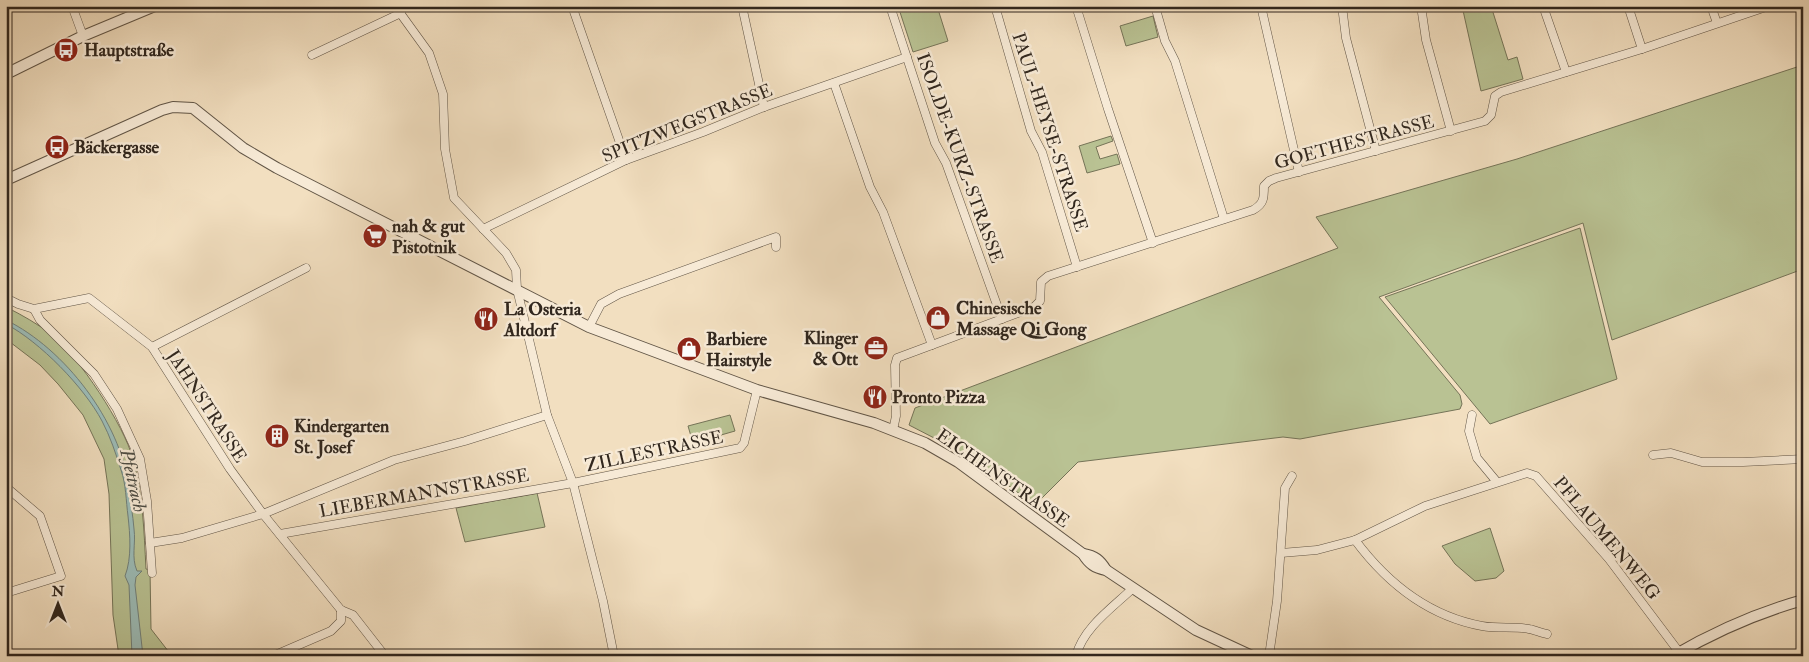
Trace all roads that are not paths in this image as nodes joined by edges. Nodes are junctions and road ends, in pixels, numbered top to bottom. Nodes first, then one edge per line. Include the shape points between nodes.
1 (72, 6) edge
2 (155, 6) edge
3 (395, 6) edge
4 (572, 6) edge
5 (742, 6) edge
6 (890, 6) edge
7 (996, 6) edge
8 (1076, 6) edge
9 (1155, 6) edge
10 (1261, 6) edge
11 (1342, 6) edge
12 (1421, 6) edge
13 (1543, 6) edge
14 (1628, 6) edge
15 (1711, 6) edge
16 (1769, 6) edge
17 (401, 13) junction
18 (1717, 23) junction
19 (83, 36) junction
20 (1642, 49) junction
21 (312, 55) dead end
22 (907, 58) junction
23 (1566, 72) junction
24 (6, 74) edge
25 (834, 83) junction
26 (764, 107) junction
27 (1451, 131) junction
28 (1376, 151) junction
29 (626, 160) junction
30 (1299, 172) junction
31 (6, 180) edge
32 (1224, 219) junction
33 (483, 229) junction
34 (1153, 243) junction
35 (776, 247) dead end
36 (1077, 267) junction
37 (306, 268) dead end
38 (517, 289) junction
39 (6, 298) edge
40 (34, 309) junction
41 (1002, 319) junction
42 (589, 326) junction
43 (932, 345) junction
44 (152, 347) junction
45 (757, 390) junction
46 (1472, 414) dead end
47 (547, 415) junction
48 (893, 430) junction
49 (1654, 455) dead end
50 (1803, 459) edge
51 (1292, 476) dead end
52 (1497, 482) junction
53 (573, 483) junction
54 (6, 487) edge
55 (263, 514) junction
56 (280, 534) junction
57 (1355, 540) junction
58 (150, 543) junction
59 (1281, 552) junction
60 (152, 573) dead end
61 (1132, 588) junction
62 (6, 593) edge
63 (1803, 600) edge
64 (342, 610) junction
65 (1547, 634) dead end
66 (1676, 654) edge
67 (273, 656) edge
68 (385, 656) edge
69 (614, 656) edge
70 (1076, 656) edge
71 (1252, 656) edge
72 (1269, 656) edge

1 - 19 street
2 - 19 street
3 - 17 street
4 - 29 street
5 - 26 street
6 - 22 street, ISOLDE-KURZ-STRASSE
7 - 36 street, PAUL-HEYSE-STRASSE via 1031,131 1042,152
8 - 34 street
9 - 32 street
10 - 30 street
11 - 28 street via 1347,42
12 - 27 street via 1426,40
13 - 23 street
14 - 20 street
15 - 18 street
16 - 18 street, GOETHESTRASSE
17 - 21 street
17 - 33 street via 429,53 443,94 445,149 454,198
18 - 20 street, GOETHESTRASSE
19 - 24 street
20 - 23 street, GOETHESTRASSE
22 - 25 street, SPITZWEGSTRASSE
22 - 41 street, ISOLDE-KURZ-STRASSE via 935,143 946,163
23 - 27 street, GOETHESTRASSE via 1500,92 1495,96 1488,119
25 - 26 street, SPITZWEGSTRASSE
25 - 43 street via 870,187 883,212
26 - 29 street, SPITZWEGSTRASSE
27 - 28 street, GOETHESTRASSE
28 - 30 street, GOETHESTRASSE
29 - 33 street, SPITZWEGSTRASSE
30 - 32 street, GOETHESTRASSE via 1269,181 1264,186 1265,198 1258,208
31 - 38 street, EICHENSTRASSE via 162,110 193,108 243,148 277,168
32 - 34 street, GOETHESTRASSE
33 - 38 street via 506,253 516,270
34 - 36 street, GOETHESTRASSE
35 - 42 street via 776,237 620,294 601,304
36 - 41 street, GOETHESTRASSE via 1044,279 1038,304
37 - 44 street
38 - 42 street, EICHENSTRASSE
38 - 47 street
39 - 40 street
40 - 44 street, JAHNSTRASSE via 89,298
40 - 58 street via 40,320 94,374 117,408 140,459 148,501
41 - 43 street, GOETHESTRASSE
42 - 45 street, EICHENSTRASSE
43 - 48 street, GOETHESTRASSE via 901,356 896,361
44 - 55 street, JAHNSTRASSE via 209,438
45 - 48 street, EICHENSTRASSE
45 - 53 street, ZILLESTRASSE via 740,448
46 - 52 street via 1468,432 1476,458
47 - 53 street
47 - 55 street via 394,460
48 - 61 street, EICHENSTRASSE via 951,458 1004,494 1083,554 1096,568 1106,570
49 - 50 street via 1672,453 1702,462
51 - 59 street via 1285,488
52 - 57 street, PFLAUMENWEG via 1425,506
52 - 66 street, PFLAUMENWEG via 1523,473 1536,476 1609,559
53 - 56 street, LIEBERMANNSTRASSE
53 - 69 street
54 - 62 street via 40,516 61,576
55 - 56 street, JAHNSTRASSE
55 - 58 street via 182,538
56 - 64 street, JAHNSTRASSE
57 - 59 street, PFLAUMENWEG via 1317,550
57 - 65 street via 1371,562 1392,582 1428,608 1482,626 1528,629
58 - 60 street
59 - 72 street
61 - 70 street via 1086,635
61 - 71 street, EICHENSTRASSE via 1196,630
63 - 66 street via 1734,624
64 - 67 street via 341,621 331,631
64 - 68 street, JAHNSTRASSE via 353,615

